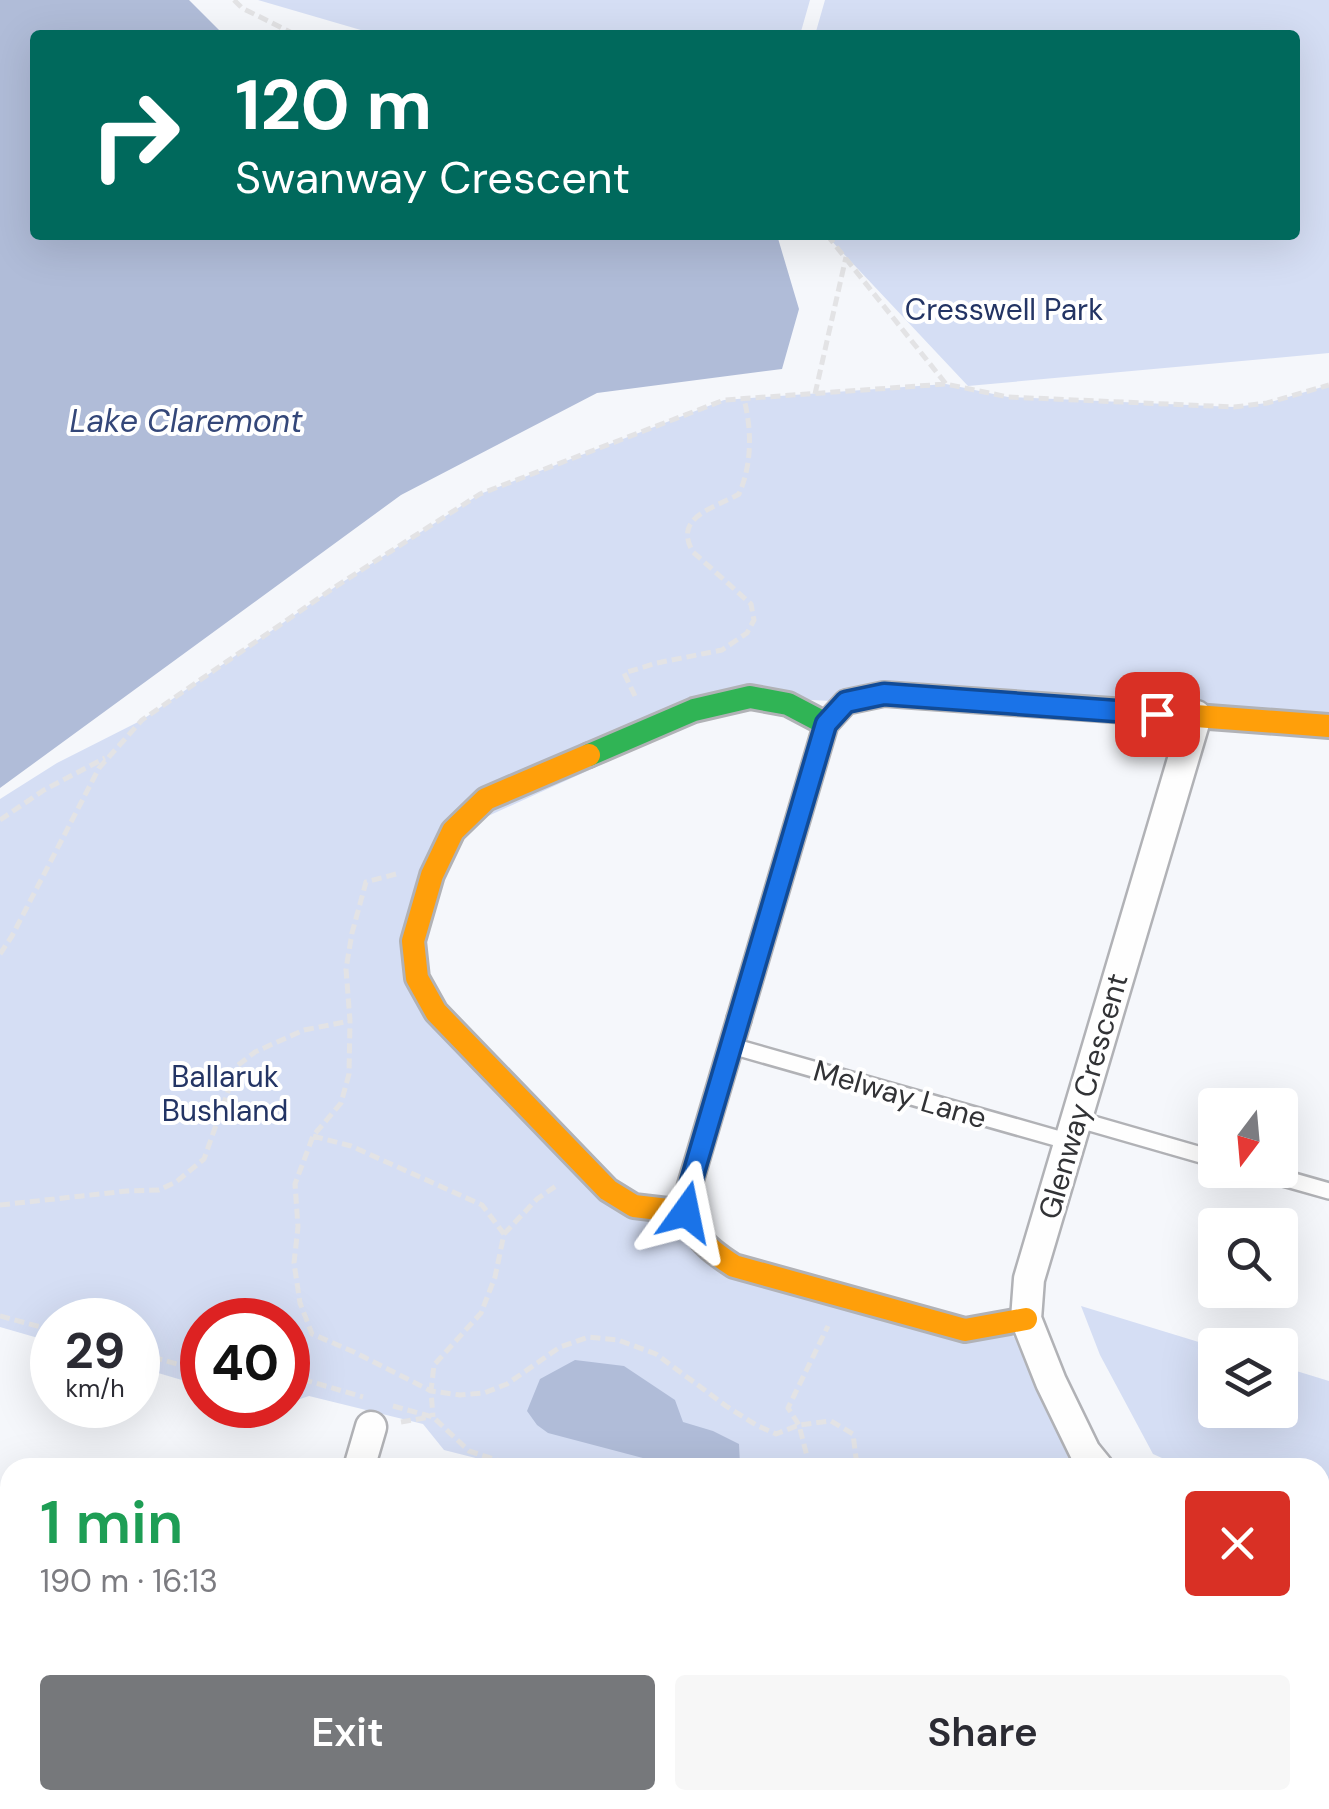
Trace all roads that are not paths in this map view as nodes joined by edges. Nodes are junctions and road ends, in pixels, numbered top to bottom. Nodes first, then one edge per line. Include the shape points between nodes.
1 (1196, 716) junction
2 (826, 724) junction
3 (1329, 726) edge
4 (731, 1046) junction
5 (1073, 1130) junction
6 (1198, 1155) edge
7 (1298, 1182) edge
8 (1329, 1191) edge
9 (686, 1212) junction
10 (1026, 1319) junction
11 (371, 1427) dead end
12 (361, 1458) edge
13 (1090, 1458) edge

1 - 2 street via 884,694 846,702
1 - 3 street
1 - 5 street, Glenway Crescent
2 - 4 street
2 - 9 street via 788,704 750,697 694,710 486,799 453,832 413,941 417,978 436,1012 608,1190 634,1206
4 - 5 lane, Melway Lane
4 - 9 street
5 - 6 lane, Melway Lane
5 - 10 street, Glenway Crescent via 1029,1279
7 - 8 lane
9 - 10 street via 702,1246 734,1266 964,1330
10 - 13 street, Glenway Crescent
11 - 12 street

